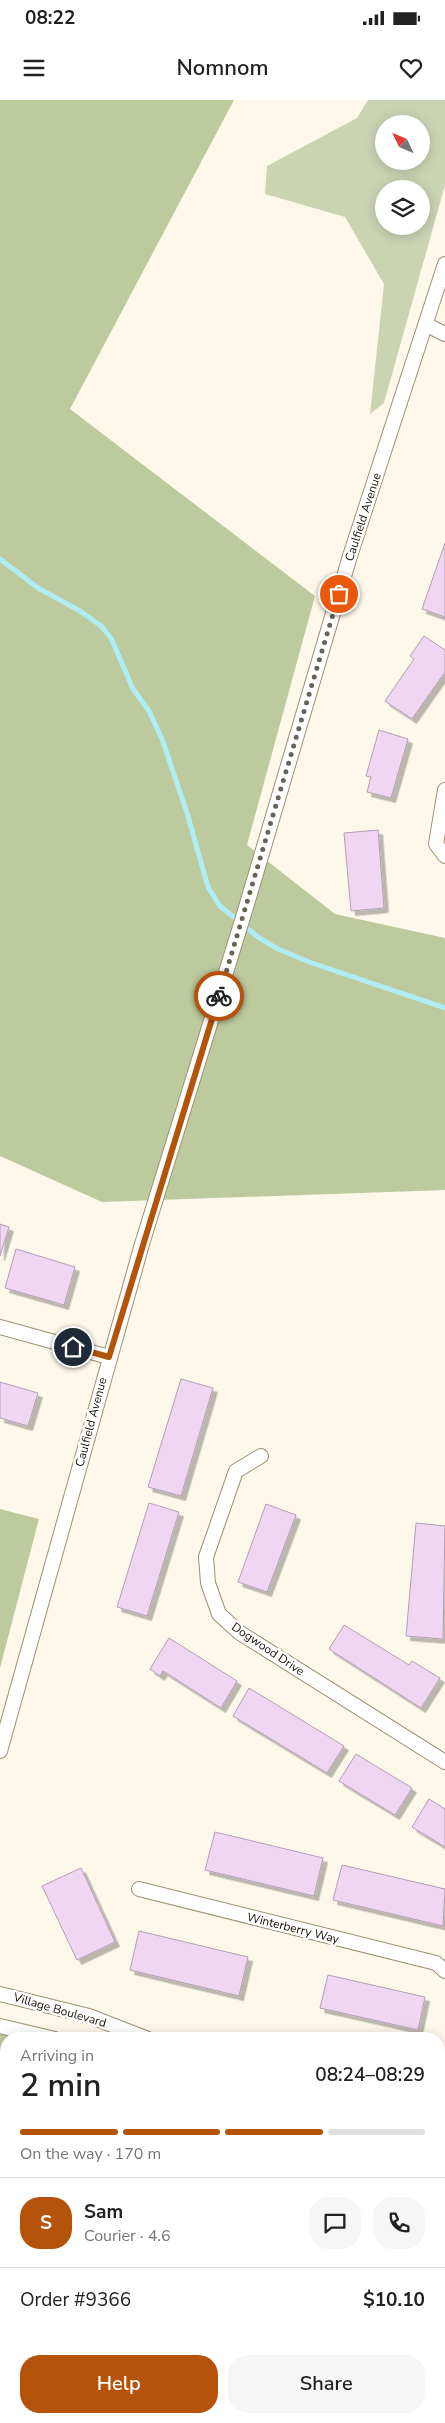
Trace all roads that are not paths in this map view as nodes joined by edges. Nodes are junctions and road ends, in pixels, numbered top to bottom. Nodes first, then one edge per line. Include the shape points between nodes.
1 (445, 264) edge
2 (427, 325) junction
3 (445, 334) edge
4 (445, 790) edge
5 (445, 856) edge
6 (0, 1327) edge
7 (109, 1357) junction
8 (261, 1456) dead end
9 (0, 1751) edge
10 (444, 1759) edge
11 (139, 1889) dead end
12 (445, 1971) edge
13 (0, 1994) edge
14 (0, 2026) edge
15 (25, 2032) edge
16 (130, 2032) edge

1 - 2 street, Caulfield Avenue
2 - 3 street
2 - 7 street, Caulfield Avenue via 350,556
4 - 5 street via 436,844
6 - 7 street
7 - 9 street, Caulfield Avenue
8 - 10 street, Dogwood Drive via 236,1472 206,1557 208,1583 219,1614 240,1633
11 - 12 street, Winterberry Way via 436,1963
13 - 16 street, Village Boulevard via 89,2016
14 - 15 street

